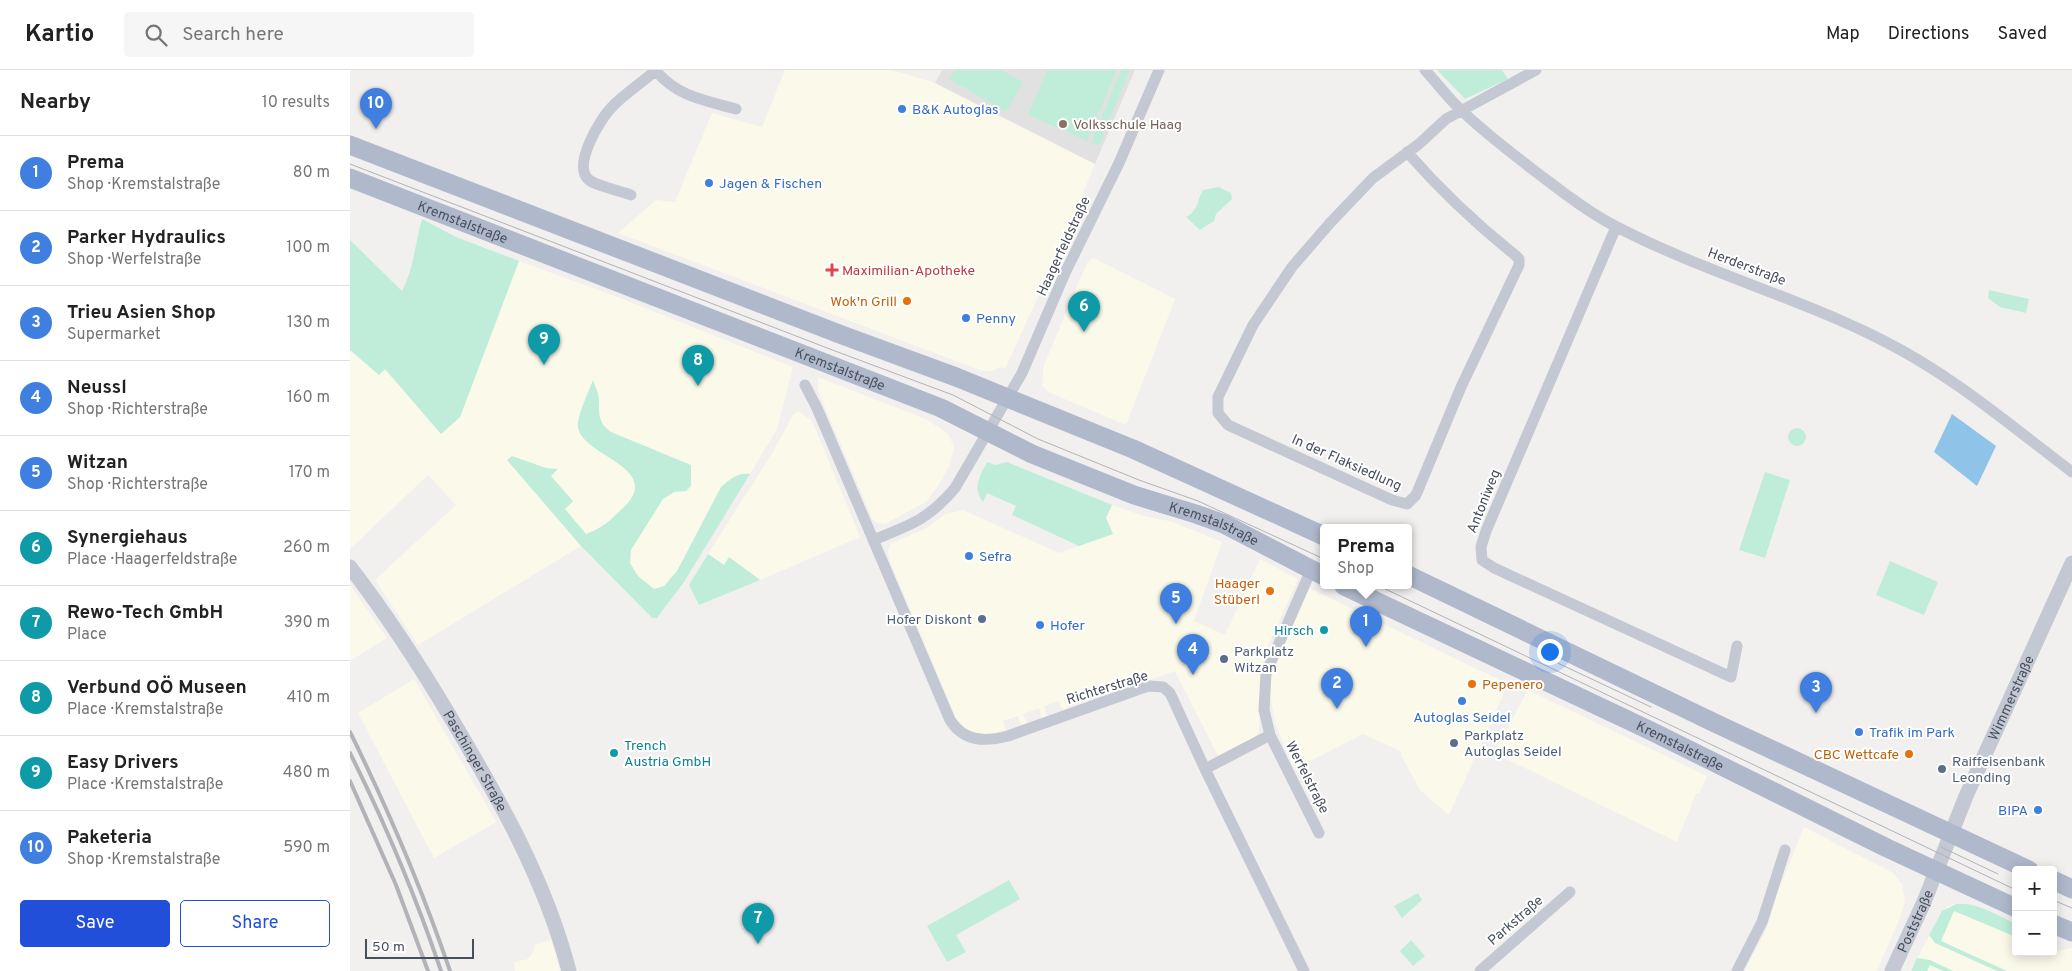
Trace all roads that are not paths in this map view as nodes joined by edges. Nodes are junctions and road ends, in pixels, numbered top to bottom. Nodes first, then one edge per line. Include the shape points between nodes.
1 (656, 70) edge
2 (1159, 70) edge
3 (1425, 70) edge
4 (1536, 70) edge
5 (736, 109) dead end
6 (1461, 110) junction
7 (350, 145) edge
8 (1407, 152) junction
9 (350, 178) edge
10 (631, 195) dead end
11 (1616, 227) junction
12 (806, 385) dead end
13 (1008, 398) junction
14 (988, 432) junction
15 (2072, 472) edge
16 (1320, 534) edge
17 (873, 540) junction
18 (2072, 563) edge
19 (350, 567) edge
20 (1317, 573) edge
21 (1412, 577) edge
22 (1350, 589) edge
23 (1737, 646) dead end
24 (1270, 735) junction
25 (1205, 769) junction
26 (1319, 833) dead end
27 (1951, 834) junction
28 (1785, 850) dead end
29 (2020, 866) edge
30 (1936, 871) junction
31 (2057, 882) edge
32 (2072, 889) edge
33 (1570, 892) dead end
34 (2012, 906) edge
35 (2057, 926) edge
36 (2072, 932) edge
37 (569, 971) edge
38 (1304, 971) edge
39 (1480, 971) edge
40 (1737, 971) edge
41 (1892, 971) edge

1 - 5 street via 672,88
1 - 10 street via 612,107 595,133 584,161 584,173 589,180
2 - 13 street, Haagerfeldstraße via 1119,163
3 - 6 street, Herderstraße
4 - 6 street, In der Flaksiedlung
6 - 8 street, In der Flaksiedlung
6 - 11 street, Herderstraße via 1560,190
7 - 13 main road
8 - 8 street, In der Flaksiedlung via 1460,208 1515,255 1520,265 1464,381 1416,495 1407,504 1228,425 1218,413 1217,405 1253,324 1292,267 1373,178
9 - 14 main road, Kremstalstraße via 932,404
11 - 15 street, Herderstraße via 1658,248 1790,299 1884,340 1983,402
11 - 23 street, Antoniweg via 1486,531 1481,547 1482,560 1732,677
12 - 17 street, Richterstraße
13 - 14 street, Haagerfeldstraße
13 - 16 main road via 1133,448
14 - 17 street via 956,488 944,502 925,518
14 - 20 main road, Kremstalstraße via 1032,454 1134,495 1224,524
17 - 25 street, Richterstraße via 950,720 962,734 977,740 1001,738 1148,686 1163,687 1170,693
18 - 27 street, Wimmerstraße
19 - 37 street, Paschinger Straße via 418,664 499,801 541,885
20 - 24 street, Werfelstraße via 1266,673 1264,710
21 - 27 main road
22 - 30 main road, Kremstalstraße
24 - 25 street, Werfelstraße
24 - 26 street, Werfelstraße
25 - 38 street, Richterstraße
27 - 29 main road
27 - 30 street, Wimmerstraße
28 - 40 street via 1762,922
30 - 34 main road, Kremstalstraße
30 - 41 street, Poststraße
31 - 32 main road
33 - 39 street, Parkstraße
35 - 36 main road

